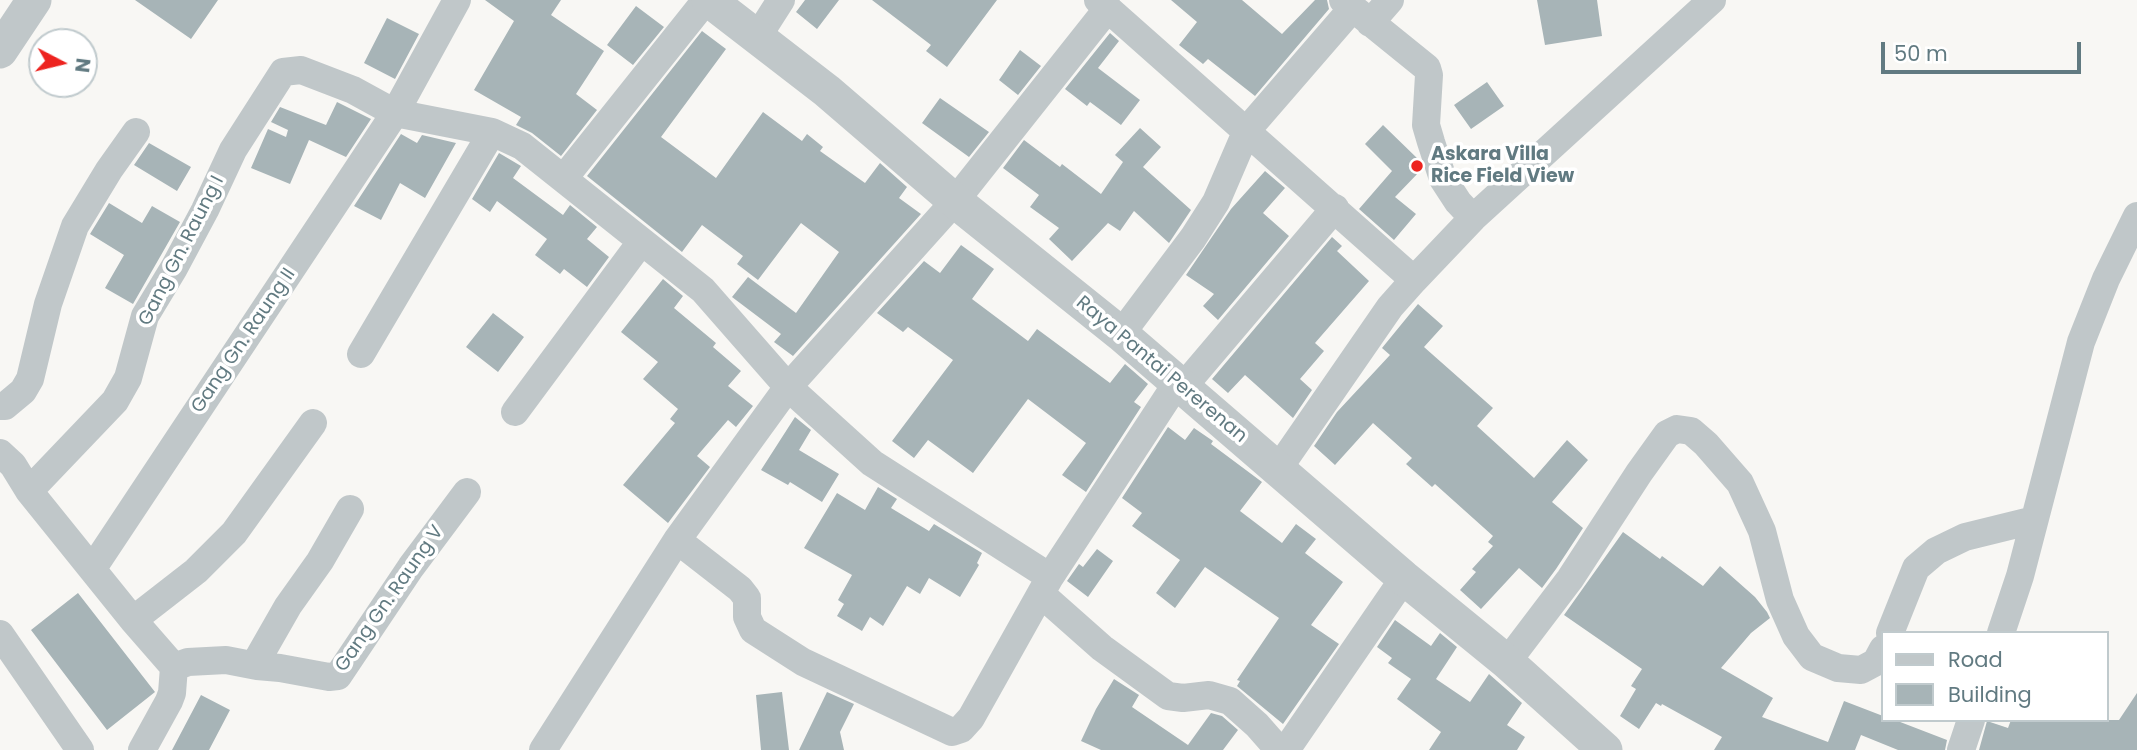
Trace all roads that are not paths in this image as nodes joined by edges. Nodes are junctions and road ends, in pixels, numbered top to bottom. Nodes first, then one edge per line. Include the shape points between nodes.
1 (34, 0) edge
2 (457, 0) edge
3 (708, 0) edge
4 (781, 0) edge
5 (1390, 0) edge
6 (1712, 0) edge
7 (1103, 4) edge
8 (1355, 11) edge
9 (758, 36) junction
10 (0, 51) edge
11 (395, 113) junction
12 (1247, 131) junction
13 (136, 132) dead end
14 (492, 132) junction
15 (564, 178) junction
16 (955, 201) junction
17 (1335, 208) junction
18 (2137, 216) edge
19 (1473, 218) junction
20 (641, 242) junction
21 (1414, 280) junction
22 (1121, 334) junction
23 (361, 354) dead end
24 (1180, 385) junction
25 (789, 387) junction
26 (0, 406) edge
27 (515, 412) dead end
28 (313, 423) dead end
29 (0, 453) edge
30 (1278, 469) junction
31 (29, 491) junction
32 (467, 492) dead end
33 (351, 509) dead end
34 (2034, 520) junction
35 (677, 540) junction
36 (93, 568) junction
37 (1404, 578) junction
38 (1046, 585) junction
39 (133, 620) junction
40 (1891, 631) edge
41 (2002, 631) edge
42 (0, 634) edge
43 (1882, 651) edge
44 (1507, 662) junction
45 (257, 666) junction
46 (174, 667) junction
47 (1970, 722) edge
48 (80, 750) edge
49 (142, 750) edge
50 (543, 750) edge
51 (1279, 750) edge
52 (1286, 750) edge
53 (1605, 750) edge
54 (1961, 750) edge

1 - 10 street
2 - 11 street, Gang Gn. Raung II
3 - 9 street, Raya Pantai Pererenan
3 - 15 street
4 - 9 street
5 - 8 street
6 - 19 street
7 - 12 street
7 - 16 street
8 - 12 street
8 - 19 street via 1427,68 1426,125 1431,142 1443,179
9 - 16 street, Raya Pantai Pererenan
11 - 14 street
11 - 31 street, Gang Gn. Raung I via 301,70 283,72 233,150 187,245 145,316 128,378 115,401
11 - 36 street, Gang Gn. Raung II
12 - 17 street
12 - 22 street via 1216,202
13 - 26 street via 75,226 47,304 30,379 23,391
14 - 15 street via 522,146
14 - 23 street
15 - 20 street
16 - 22 street, Raya Pantai Pererenan
16 - 25 street
17 - 21 street
17 - 24 street
18 - 34 street via 2081,342
19 - 21 street
20 - 25 street via 703,290
20 - 27 street
21 - 30 street via 1390,307
22 - 24 street, Raya Pantai Pererenan
24 - 30 street, Raya Pantai Pererenan
24 - 38 street
25 - 35 street
25 - 38 street via 872,463
28 - 39 street via 233,533 197,570
29 - 31 street
30 - 37 street, Raya Pantai Pererenan
31 - 36 street
32 - 45 street, Gang Gn. Raung V via 338,676
33 - 45 street via 288,606
34 - 40 street via 1965,537 1936,551 1916,569
34 - 41 street
35 - 38 street via 740,589 747,598 753,631 803,662 952,732 971,718
35 - 50 street
36 - 39 street
37 - 44 street, Raya Pantai Pererenan
37 - 52 street
38 - 51 street via 1102,648 1168,696 1209,695 1230,701
39 - 46 street
42 - 48 street
43 - 44 street via 1876,662 1861,670 1812,657 1796,636 1780,600 1762,531 1740,484 1706,443 1690,431 1677,429 1667,434 1570,579
44 - 53 street, Raya Pantai Pererenan
45 - 46 street via 226,660
46 - 49 street via 169,701
47 - 54 street

